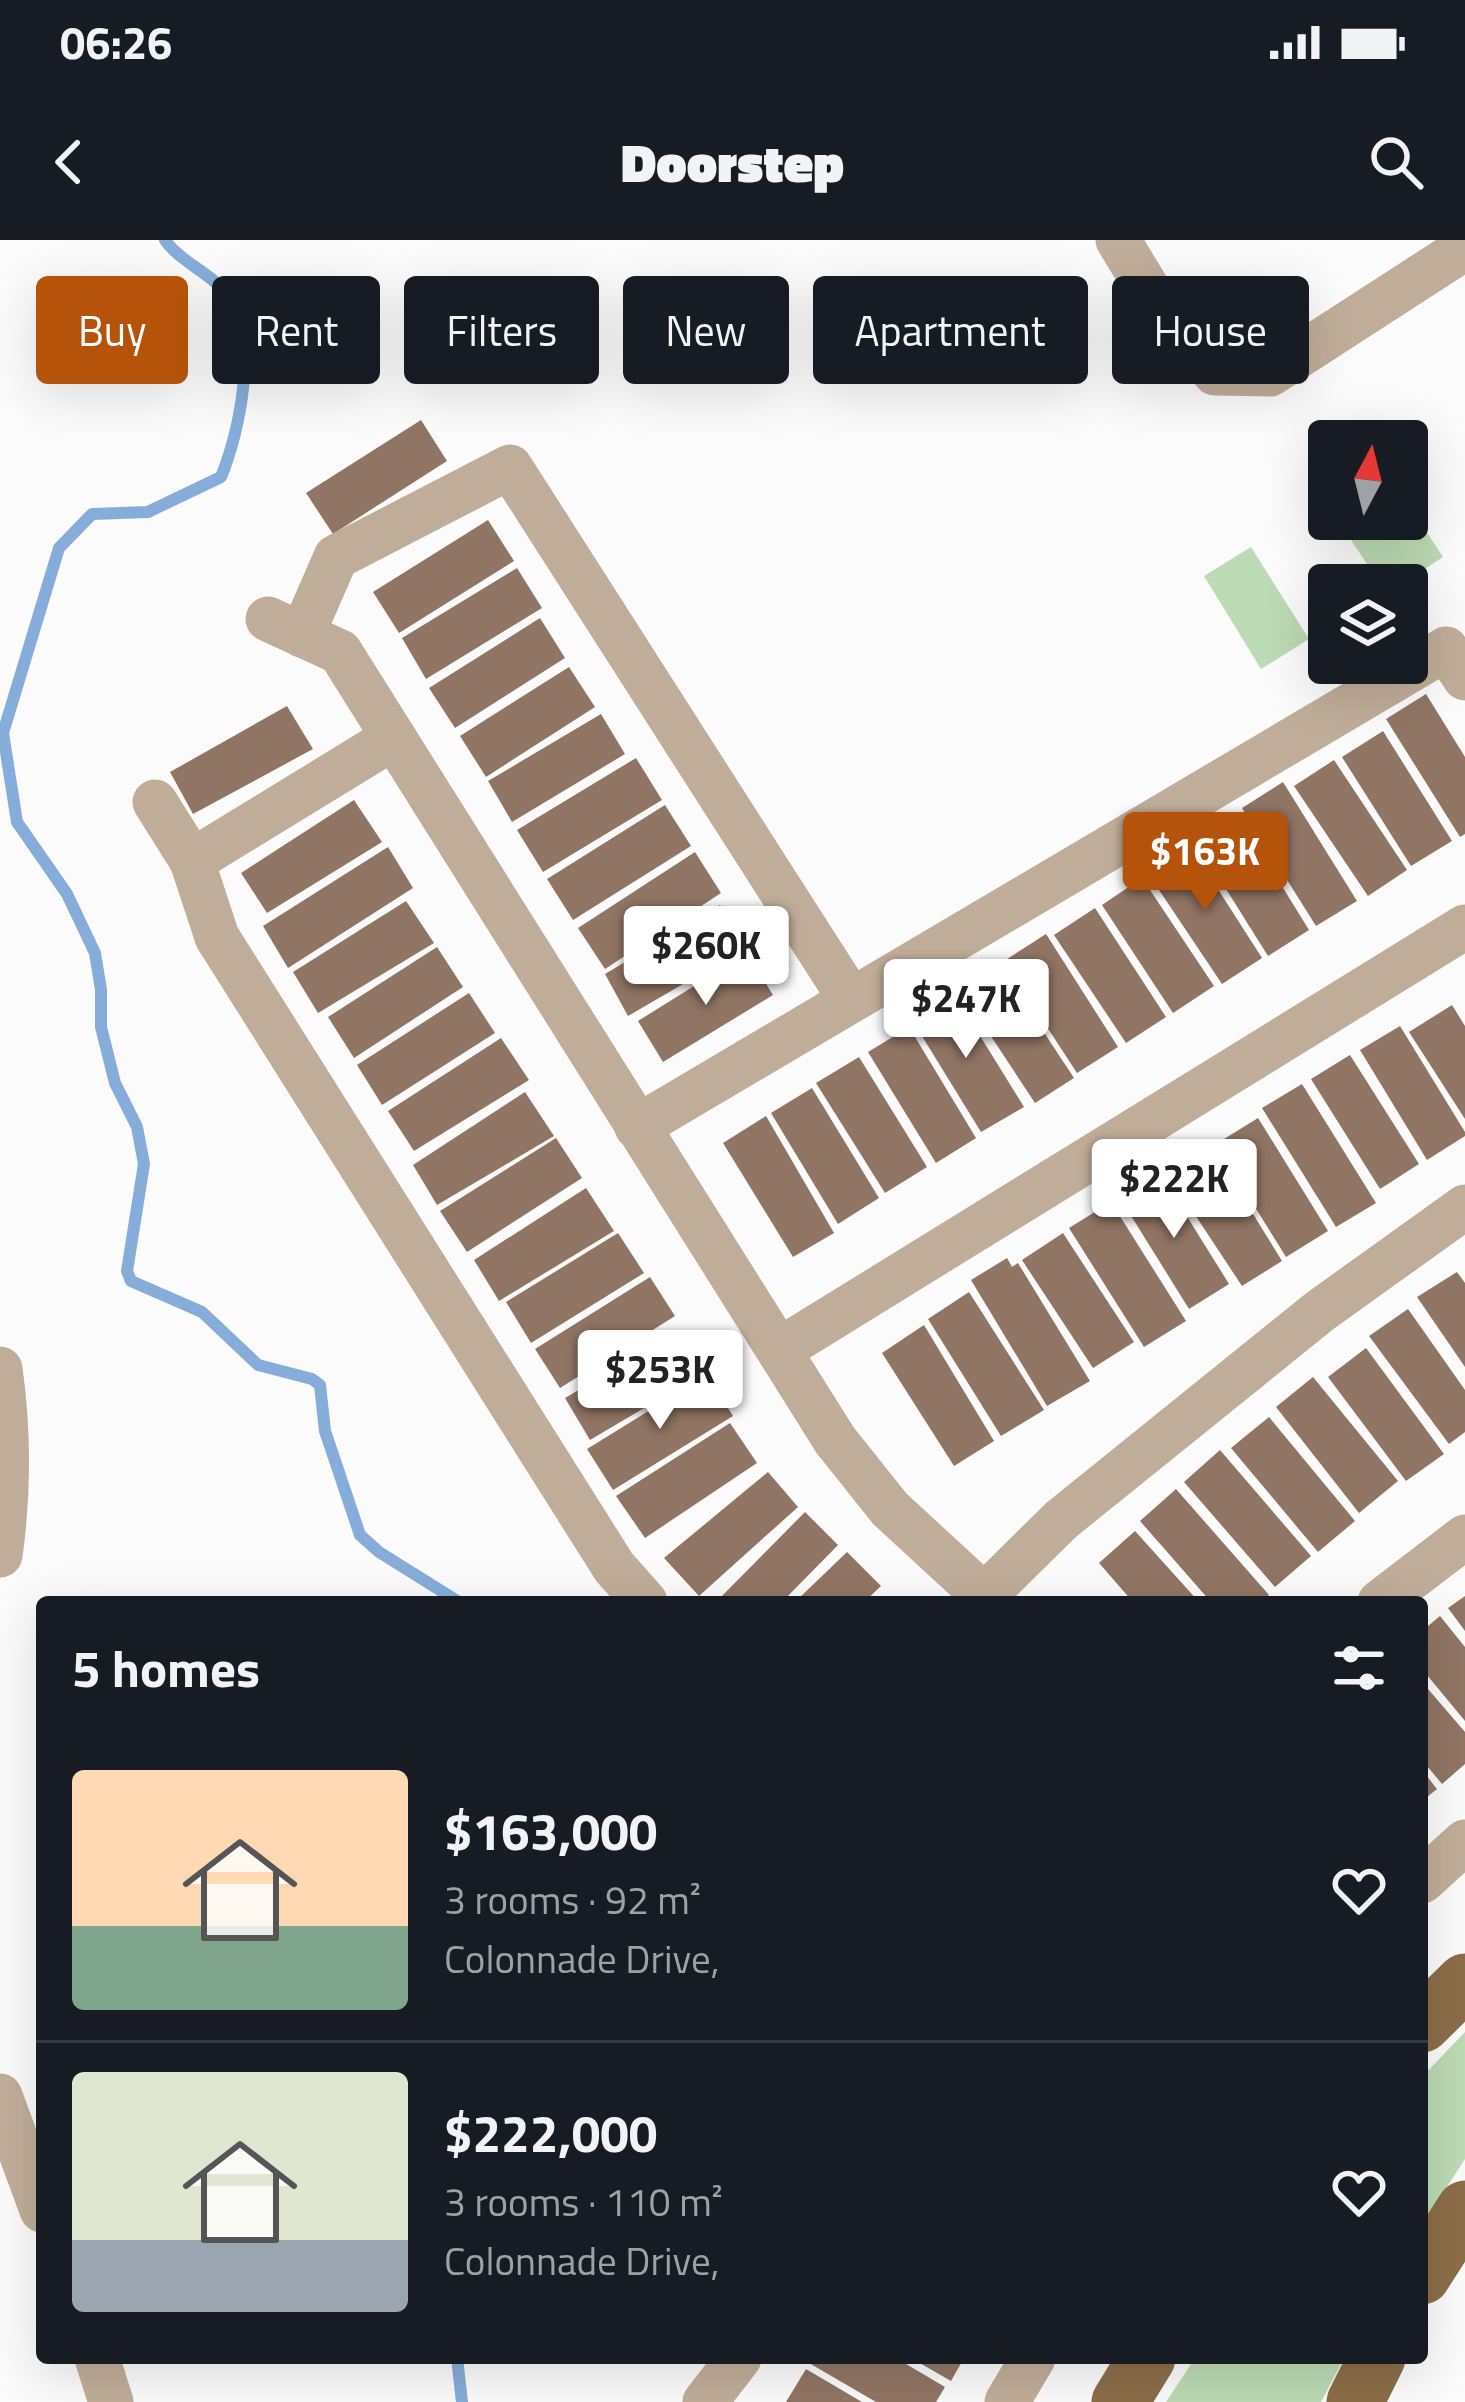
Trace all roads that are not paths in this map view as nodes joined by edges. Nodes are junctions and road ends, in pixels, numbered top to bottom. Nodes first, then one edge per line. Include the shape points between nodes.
1 (1118, 240) edge
2 (1465, 248) edge
3 (1465, 678) edge
4 (393, 738) junction
5 (155, 802) dead end
6 (192, 861) junction
7 (1465, 927) edge
8 (850, 1000) junction
9 (637, 1127) junction
10 (1465, 1207) edge
11 (781, 1349) junction
12 (0, 1370) edge
13 (1465, 1537) edge
14 (0, 1555) edge
15 (640, 1596) edge
16 (980, 1596) edge
17 (988, 1596) edge
18 (1388, 1596) edge
19 (1465, 1842) edge
20 (1428, 1876) edge
21 (1465, 1982) edge
22 (1428, 2018) edge
23 (0, 2096) edge
24 (36, 2194) edge
25 (1465, 2209) edge
26 (1428, 2267) edge
27 (99, 2364) edge
28 (734, 2364) edge
29 (1029, 2364) edge
30 (1143, 2364) edge
31 (1374, 2364) edge
32 (111, 2402) edge
33 (705, 2402) edge
34 (1007, 2402) edge
35 (1120, 2402) edge
36 (1354, 2402) edge

1 - 2 street via 1214,374 1270,374
3 - 8 street via 1446,649
4 - 6 street
4 - 8 street via 340,652 285,627 335,557 510,467
4 - 9 street
5 - 6 street
6 - 15 street via 217,937
7 - 11 street
8 - 9 street
9 - 11 street
10 - 17 street via 1283,1340 1061,1520
11 - 16 street via 835,1440 890,1509
12 - 14 street via 8,1501
13 - 18 street
19 - 20 street
21 - 22 main road
23 - 24 street
25 - 26 main road
27 - 32 street
28 - 33 street
29 - 34 street
30 - 35 main road
31 - 36 main road

